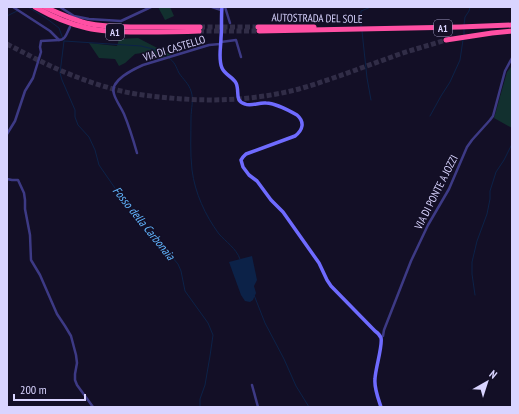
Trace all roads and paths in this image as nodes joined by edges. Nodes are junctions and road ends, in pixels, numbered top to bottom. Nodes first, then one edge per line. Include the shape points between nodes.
1 (13, 7) edge
2 (35, 7) edge
3 (45, 7) edge
4 (60, 7) edge
5 (151, 7) edge
6 (212, 7) edge
7 (225, 7) edge
8 (222, 9) edge
9 (230, 22) dead end
10 (512, 25) edge
11 (70, 27) dead end
12 (258, 29) tunnel mouth
13 (512, 31) edge
14 (61, 40) junction
15 (446, 40) tunnel mouth
16 (221, 43) junction
17 (241, 57) dead end
18 (512, 58) edge
19 (7, 134) edge
20 (137, 153) dead end
21 (7, 179) edge
22 (381, 338) junction
23 (252, 385) dead end
24 (94, 407) edge
25 (258, 407) edge
26 (381, 407) edge

1 - 14 street
2 - 3 highway, A1 via 65,22 100,31 199,29 90,24
4 - 5 street via 74,16 121,21
6 - 8 street
7 - 9 street
8 - 16 main road
10 - 12 highway, AUTOSTRADA DEL SOLE / A1 via 317,31
11 - 14 street via 65,38
13 - 15 highway, A1
14 - 19 street via 41,41 36,72 25,91 13,126
16 - 17 street via 236,40
16 - 20 street, VIA DI CASTELLO via 152,62 137,68 115,84 113,92 123,111
16 - 22 main road via 221,66 236,83 240,102 248,105 269,103 295,114 302,122 301,130 295,136 244,155 241,160 243,167 284,212 319,263 331,286
18 - 22 street, VIA DI PONTE A JOZZI via 505,71 493,116 467,147 450,189 428,225 411,261
21 - 24 street via 18,180 24,193 31,260 74,344 77,363 74,374 77,385
22 - 26 main road via 374,380
23 - 25 street

